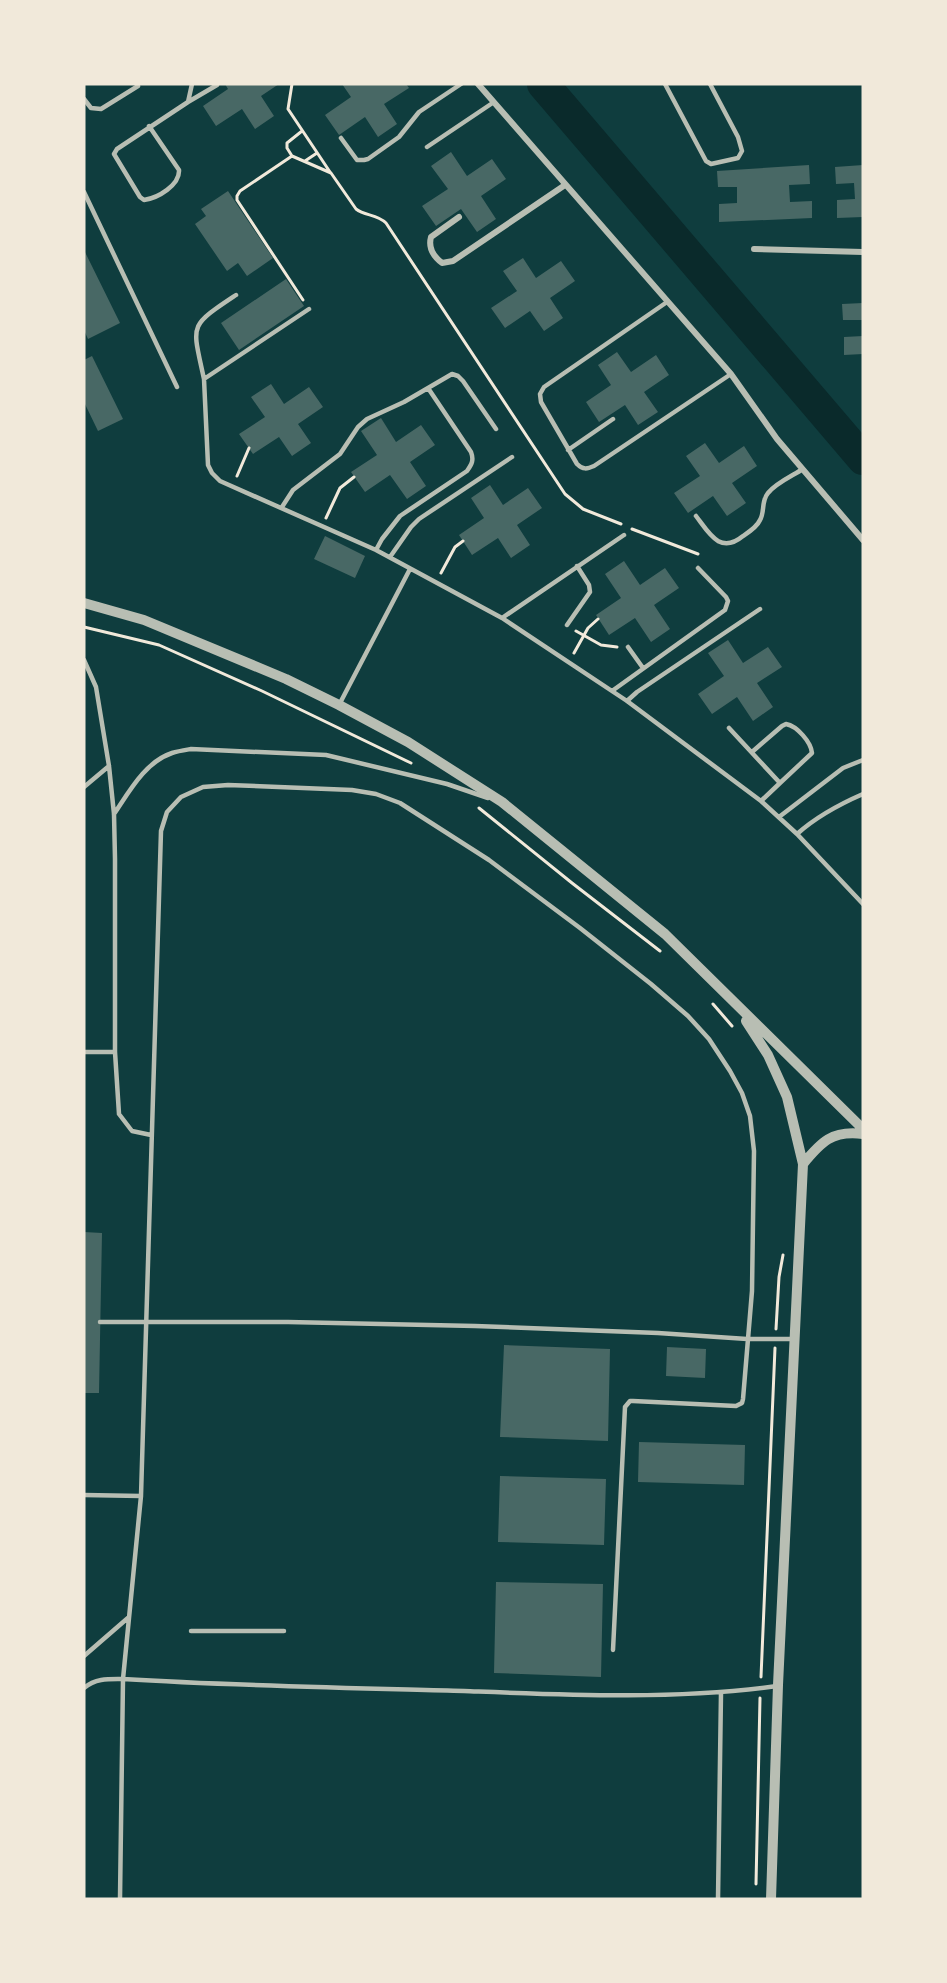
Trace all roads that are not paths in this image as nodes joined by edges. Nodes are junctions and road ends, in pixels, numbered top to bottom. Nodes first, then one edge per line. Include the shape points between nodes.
1 (192, 84) edge
2 (461, 84) edge
3 (478, 84) edge
4 (665, 84) edge
5 (710, 84) edge
6 (138, 86) dead end
7 (217, 86) dead end
8 (84, 99) edge
9 (188, 102) junction
10 (494, 102) junction
11 (149, 126) junction
12 (341, 138) dead end
13 (427, 147) dead end
14 (565, 185) junction
15 (84, 192) edge
16 (459, 217) dead end
17 (754, 249) dead end
18 (863, 252) edge
19 (236, 295) dead end
20 (667, 302) junction
21 (309, 309) road end
22 (731, 374) junction
23 (204, 379) junction
24 (177, 387) dead end
25 (428, 388) junction
26 (614, 419) dead end
27 (496, 429) dead end
28 (568, 450) junction
29 (512, 457) dead end
30 (803, 469) junction
31 (282, 507) junction
32 (696, 516) dead end
33 (624, 536) dead end
34 (863, 540) edge
35 (376, 550) junction
36 (390, 557) junction
37 (577, 566) junction
38 (698, 568) dead end
39 (410, 569) junction
40 (84, 603) edge
41 (760, 609) dead end
42 (502, 618) junction
43 (567, 625) road end
44 (628, 647) road end
45 (84, 660) edge
46 (643, 668) junction
47 (612, 691) junction
48 (627, 701) junction
49 (339, 705) junction
50 (729, 728) dead end
51 (752, 752) junction
52 (863, 760) edge
53 (109, 766) junction
54 (780, 783) junction
55 (84, 787) edge
56 (863, 794) edge
57 (761, 801) junction
58 (501, 802) junction
59 (114, 814) junction
60 (779, 818) junction
61 (797, 834) junction
62 (863, 904) edge
63 (737, 1005) junction
64 (84, 1052) edge
65 (115, 1052) junction
66 (863, 1129) edge
67 (863, 1134) edge
68 (151, 1135) junction
69 (803, 1164) junction
70 (100, 1323) dead end
71 (146, 1323) junction
72 (747, 1339) junction
73 (794, 1339) junction
74 (84, 1495) edge
75 (141, 1496) junction
76 (129, 1617) junction
77 (190, 1631) dead end
78 (284, 1631) dead end
79 (613, 1650) dead end
80 (84, 1656) edge
81 (123, 1679) junction
82 (778, 1685) junction
83 (84, 1688) edge
84 (722, 1693) junction
85 (120, 1899) edge
86 (718, 1899) edge
87 (771, 1899) edge

1 - 9 lane
2 - 12 lane via 419,112 399,137 364,160 357,160
3 - 10 street
4 - 5 lane via 711,164 738,158 742,151
6 - 8 lane via 101,109 91,108
7 - 9 lane
9 - 11 lane
10 - 13 lane
10 - 14 street
11 - 11 lane via 114,154 144,200 179,178 179,170
14 - 16 street via 453,261 442,263 430,248 431,237
14 - 20 street
15 - 24 lane
17 - 18 street
19 - 23 lane via 197,325 195,334
20 - 22 street
20 - 28 lane via 544,387 541,402
21 - 23 lane
22 - 28 lane via 594,466 581,468
22 - 30 street
23 - 31 lane via 208,465 212,473 220,481
25 - 27 lane via 452,374 458,376
25 - 31 lane via 367,419 340,454 293,490
25 - 35 lane via 473,458 466,471 400,516
26 - 28 lane
29 - 36 lane via 419,519
30 - 32 lane via 769,491 759,523 737,541 718,542
30 - 34 street
31 - 35 lane
33 - 37 lane
35 - 36 lane
36 - 39 lane
37 - 42 lane
37 - 43 lane via 590,592
38 - 46 lane via 726,597 725,610
39 - 42 lane
39 - 49 lane
40 - 49 street via 144,620
41 - 48 lane
42 - 47 lane
44 - 46 lane
45 - 53 lane via 96,687
46 - 47 lane
47 - 48 lane
48 - 57 lane
49 - 58 street via 408,742
50 - 51 lane
51 - 54 lane
51 - 54 lane via 782,726 794,726 809,743 812,753
52 - 60 lane via 843,768
53 - 55 lane
53 - 59 lane
54 - 57 lane
56 - 61 lane
57 - 60 lane
58 - 59 lane via 447,784 326,755 208,748 170,754 153,764
58 - 63 street via 665,934
59 - 65 lane
60 - 61 lane
61 - 62 lane
63 - 66 street
63 - 69 street via 768,1055 787,1097
64 - 65 lane
65 - 68 lane via 119,1114 132,1131
67 - 69 street via 837,1134 820,1144
68 - 71 lane
68 - 72 lane via 161,831 166,812 181,797 203,787 303,788 376,794 400,803 533,892 651,984 709,1039 742,1093 750,1116 754,1152 752,1291
69 - 73 street
70 - 71 lane
71 - 72 lane via 475,1326
71 - 75 lane
72 - 73 lane
72 - 79 lane via 743,1399 739,1405 627,1403
73 - 82 street
74 - 75 lane
75 - 76 lane
76 - 80 lane
76 - 81 lane
77 - 78 lane
81 - 83 lane via 101,1679
81 - 84 lane via 489,1693
81 - 85 lane
82 - 84 lane
82 - 87 street
84 - 86 lane

